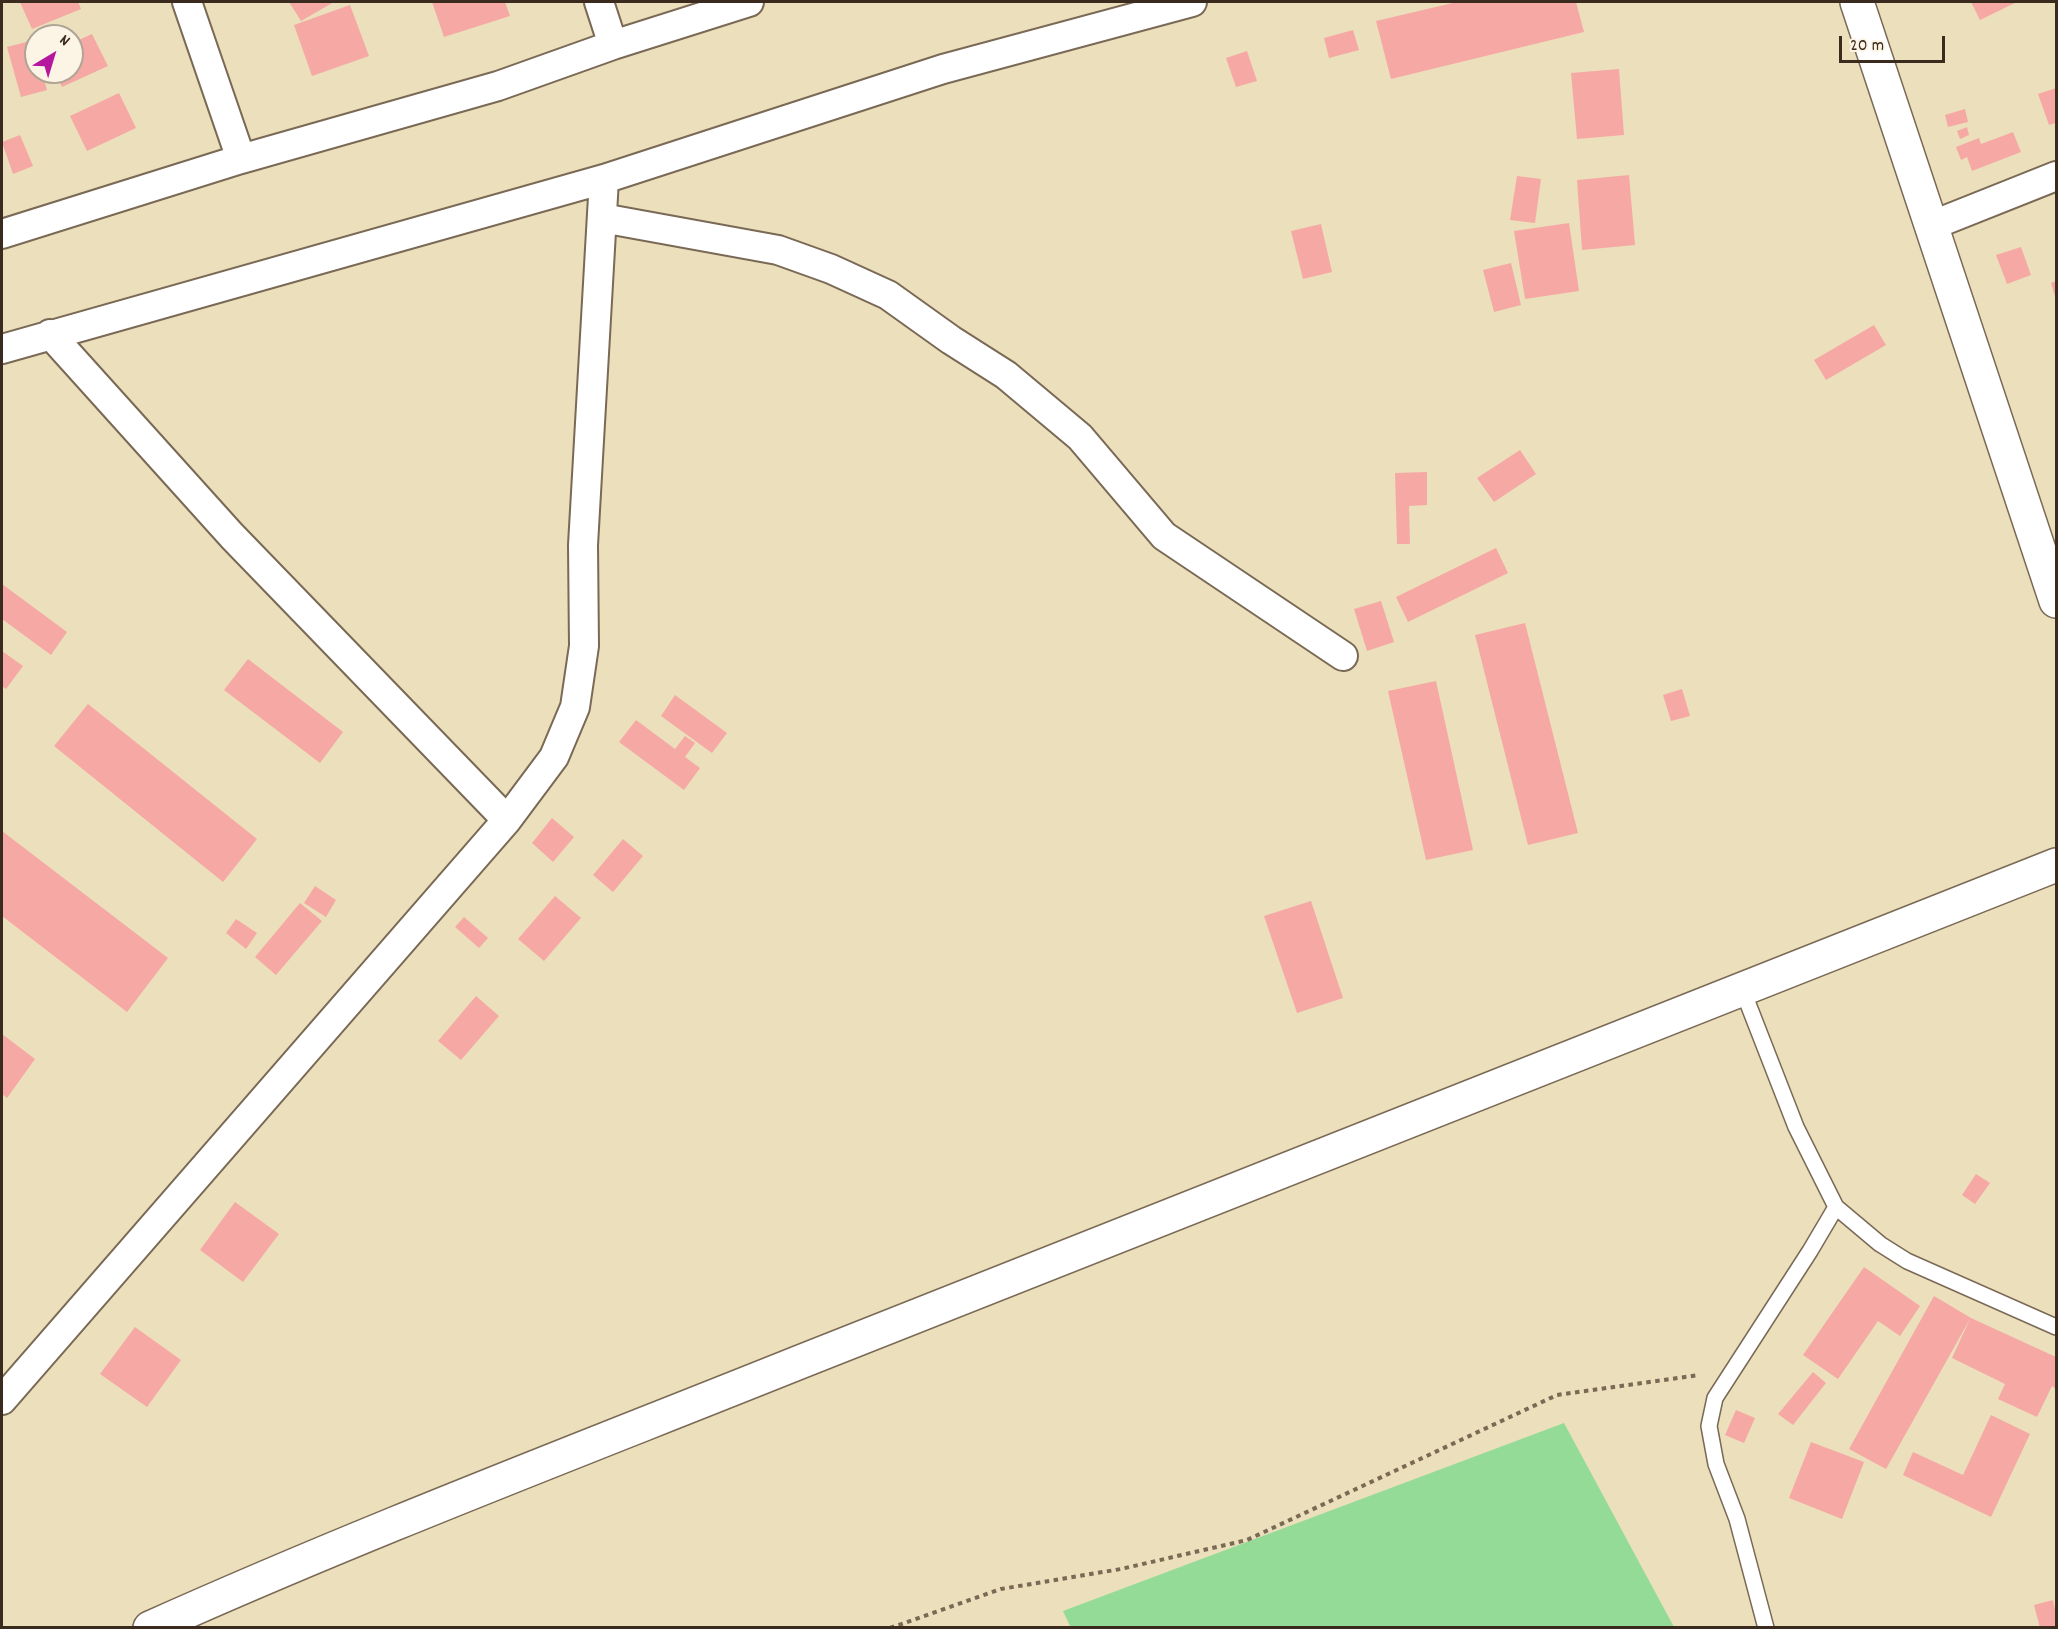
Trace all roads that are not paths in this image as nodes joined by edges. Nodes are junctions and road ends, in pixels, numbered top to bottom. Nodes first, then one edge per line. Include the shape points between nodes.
1 (187, 2) edge
2 (599, 2) edge
3 (748, 2) edge
4 (1192, 2) edge
5 (1857, 2) edge
6 (612, 45) junction
7 (241, 159) junction
8 (2056, 176) edge
9 (604, 179) junction
10 (602, 218) junction
11 (1933, 225) junction
12 (2, 234) edge
13 (50, 334) junction
14 (2, 349) edge
15 (2051, 562) edge
16 (2056, 601) edge
17 (1343, 656) dead end
18 (507, 820) junction
19 (2056, 865) edge
20 (1743, 991) junction
21 (1836, 1207) junction
22 (2056, 1327) edge
23 (2, 1400) edge
24 (150, 1628) edge
25 (1766, 1628) edge

1 - 7 street
2 - 6 street
3 - 6 street
4 - 9 street via 943,69
5 - 11 street
6 - 7 street via 498,86
7 - 12 street
8 - 11 street
9 - 10 street
9 - 13 street
10 - 17 street via 778,250 888,295 1006,375 1080,437 1164,536
10 - 18 street via 584,545 585,646 575,707 554,757
11 - 15 street
13 - 14 street
13 - 18 street via 232,536
15 - 16 street
18 - 23 street
19 - 20 street
20 - 21 lane via 1796,1127
20 - 24 street via 532,1468
21 - 22 lane via 1906,1261
21 - 25 lane via 1715,1398 1709,1426 1716,1464 1737,1519

